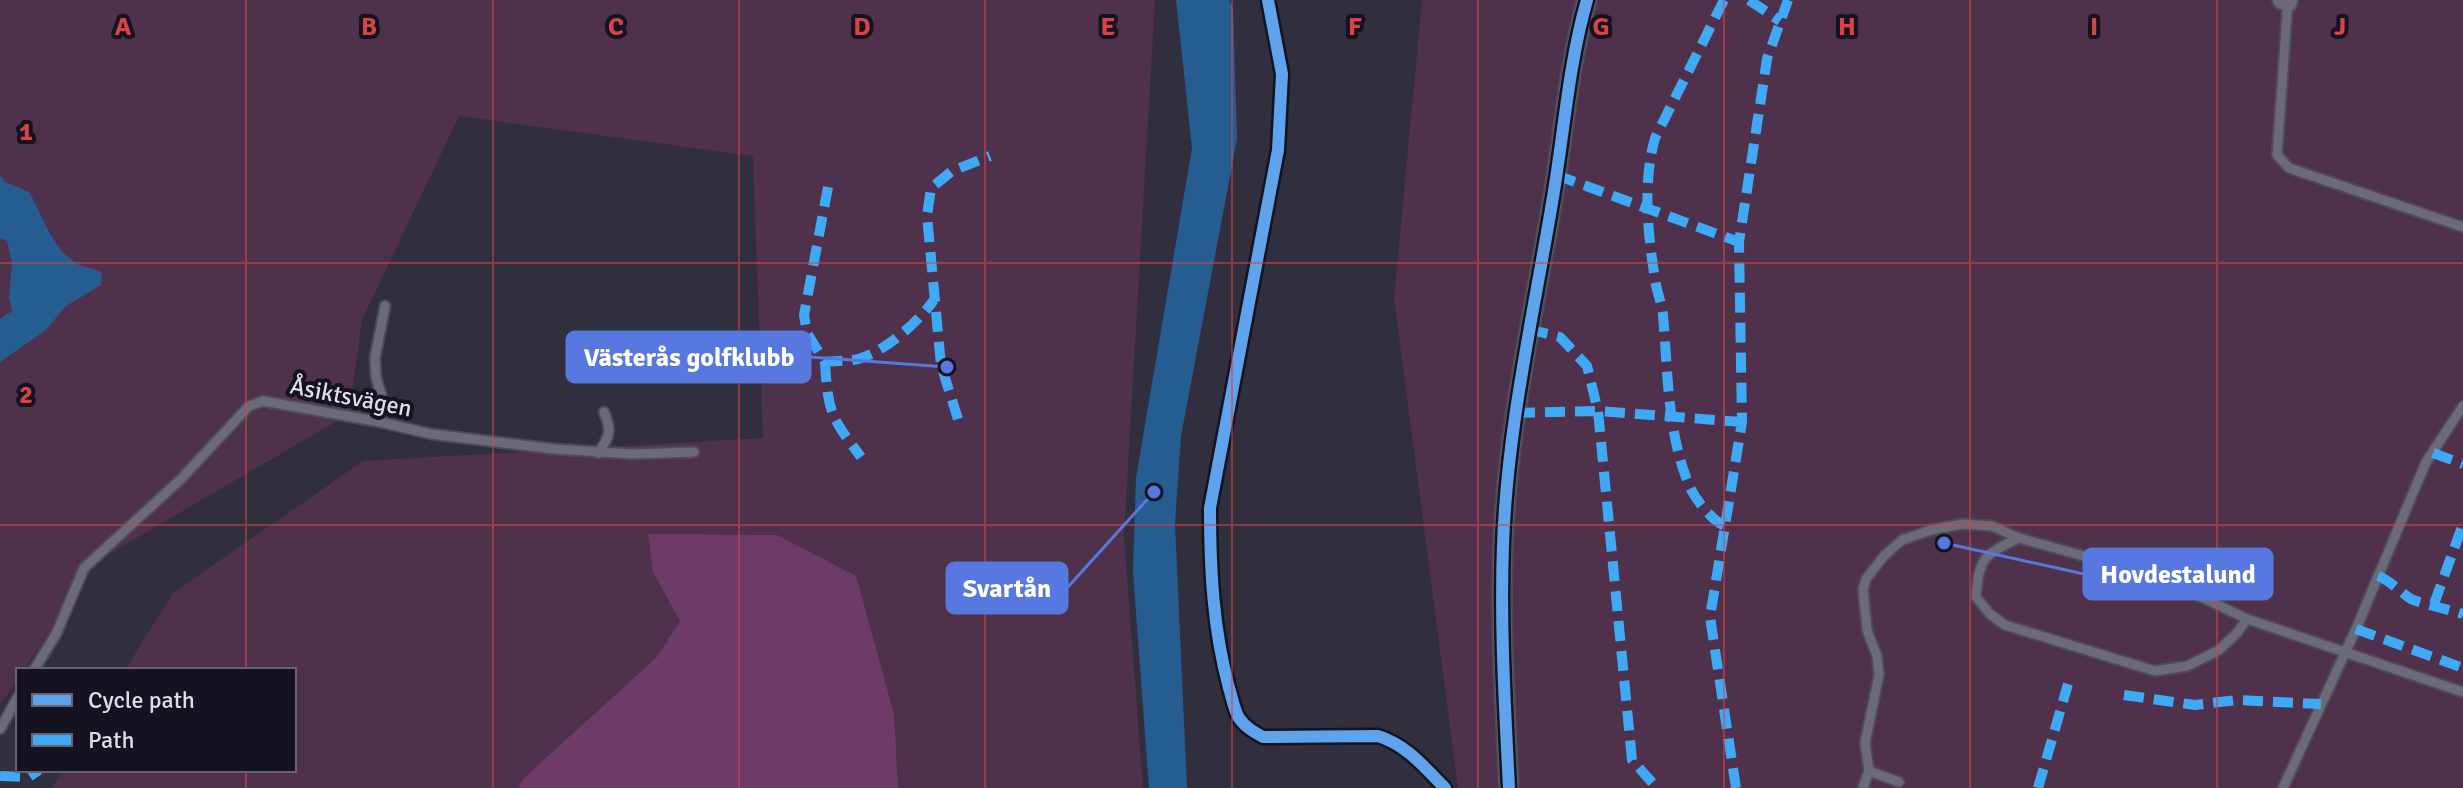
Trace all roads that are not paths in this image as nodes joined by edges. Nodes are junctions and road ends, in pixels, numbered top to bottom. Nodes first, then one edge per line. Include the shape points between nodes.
1 (1587, 0) edge
2 (2286, 1) edge
3 (2463, 227) edge
4 (385, 306) dead end
5 (2463, 406) edge
6 (604, 412) dead end
7 (380, 422) junction
8 (694, 452) dead end
9 (598, 453) junction
10 (2019, 538) junction
11 (2247, 619) junction
12 (2346, 651) junction
13 (35, 668) edge
14 (2463, 692) edge
15 (16, 701) edge
16 (0, 729) edge
17 (1869, 771) junction
18 (1899, 782) dead end
19 (1509, 788) edge
20 (1863, 788) edge
21 (2283, 788) edge

1 - 19 street via 1576,37 1515,413 1503,543
2 - 3 lane via 2279,160 2289,168
4 - 7 lane via 375,358
5 - 12 lane via 2426,462
6 - 9 lane via 611,429
7 - 9 lane, Åsiktsvägen via 431,434
7 - 13 lane, Åsiktsvägen via 263,401 249,406 181,479 84,568
8 - 9 lane, Åsiktsvägen
10 - 11 lane via 2116,565
10 - 11 lane via 1994,550 1978,568 1976,597 2005,625 2155,671 2187,666 2219,650
10 - 17 lane via 1992,526 1931,530 1902,540 1866,579 1867,630 1879,675 1865,743
11 - 12 lane
12 - 14 lane
12 - 21 lane
15 - 16 lane
17 - 18 lane
17 - 20 lane

